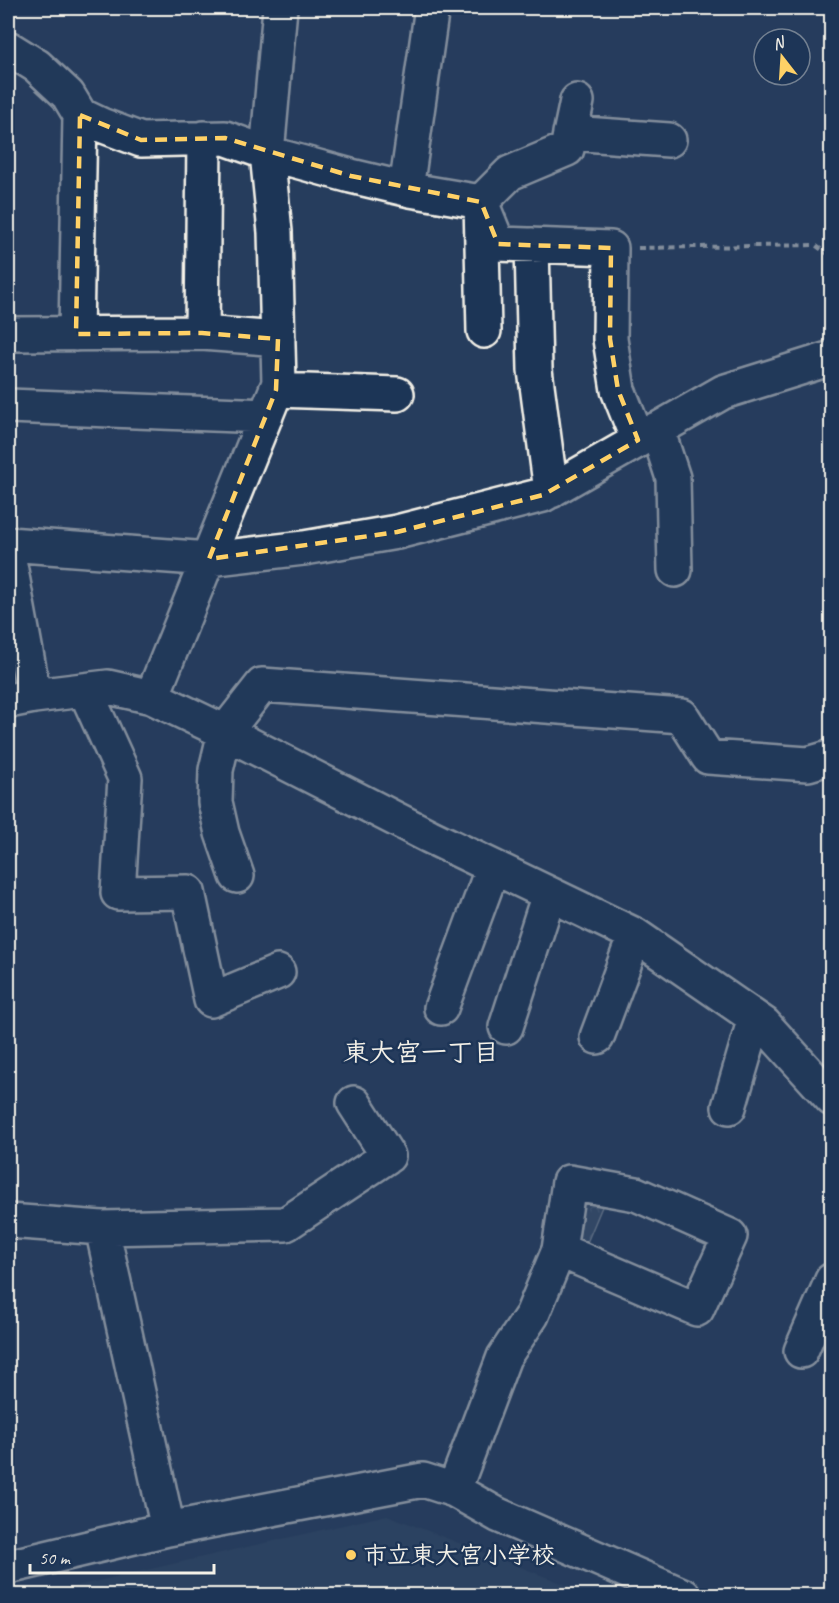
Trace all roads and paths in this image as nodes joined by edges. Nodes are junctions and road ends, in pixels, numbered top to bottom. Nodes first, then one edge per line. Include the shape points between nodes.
1 (280, 8) edge
2 (431, 14) dead end
3 (8, 48) edge
4 (577, 101) dead end
5 (80, 115) junction
6 (570, 133) junction
7 (204, 138) junction
8 (669, 140) dead end
9 (267, 153) junction
10 (406, 189) junction
11 (481, 202) junction
12 (532, 245) junction
13 (610, 248) junction
14 (831, 256) edge
15 (484, 331) dead end
16 (202, 333) junction
17 (8, 334) edge
18 (76, 334) junction
19 (278, 339) junction
20 (831, 358) edge
21 (397, 394) dead end
22 (271, 403) junction
23 (8, 406) edge
24 (647, 435) junction
25 (551, 491) junction
26 (8, 544) edge
27 (8, 554) edge
28 (209, 559) junction
29 (675, 570) dead end
30 (15, 638) edge
31 (85, 690) junction
32 (152, 697) junction
33 (21, 698) edge
34 (225, 732) junction
35 (831, 757) edge
36 (493, 867) junction
37 (237, 876) dead end
38 (549, 894) junction
39 (635, 934) junction
40 (278, 972) dead end
41 (441, 1008) dead end
42 (755, 1018) junction
43 (506, 1027) dead end
44 (597, 1037) dead end
45 (827, 1089) edge
46 (354, 1103) dead end
47 (729, 1107) dead end
48 (8, 1221) edge
49 (102, 1228) junction
50 (560, 1250) junction
51 (831, 1280) edge
52 (801, 1351) dead end
53 (454, 1490) junction
54 (168, 1529) junction
55 (8, 1567) edge
56 (684, 1596) edge

1 - 9 street
2 - 10 street
3 - 5 street via 45,73 68,95
4 - 6 street
5 - 7 street via 141,140
5 - 18 street
6 - 8 street
6 - 11 street via 567,149 510,173
7 - 9 street via 225,138
7 - 16 street
9 - 10 street
9 - 19 street via 275,232
10 - 11 street
11 - 12 street via 498,244
11 - 15 street
12 - 13 street
12 - 25 street via 535,370
13 - 14 path via 815,245
13 - 24 street via 610,339 618,390
16 - 18 street
16 - 19 street
17 - 18 street
19 - 22 street via 279,383
20 - 24 street via 723,392
21 - 22 street
22 - 23 street
22 - 28 street
24 - 25 street
24 - 29 street via 674,478
25 - 28 street via 397,532
26 - 28 street
27 - 30 street
28 - 32 street
30 - 33 street
31 - 32 street via 108,687
31 - 33 street
31 - 40 street via 125,778 118,893 188,892 211,1000
32 - 34 street
34 - 35 street via 262,685 682,717 708,757 808,764
34 - 36 street
34 - 37 street via 216,770 215,802
36 - 38 street
36 - 41 street
38 - 39 street
38 - 43 street
39 - 42 street
39 - 44 street
42 - 45 street
42 - 47 street
46 - 49 street via 388,1156 286,1224
48 - 49 street
49 - 54 street
50 - 50 street via 569,1182 636,1194 730,1236 697,1309
50 - 53 street via 532,1315 504,1357
51 - 52 street
53 - 54 street via 423,1480
53 - 56 street via 498,1515
54 - 55 street

